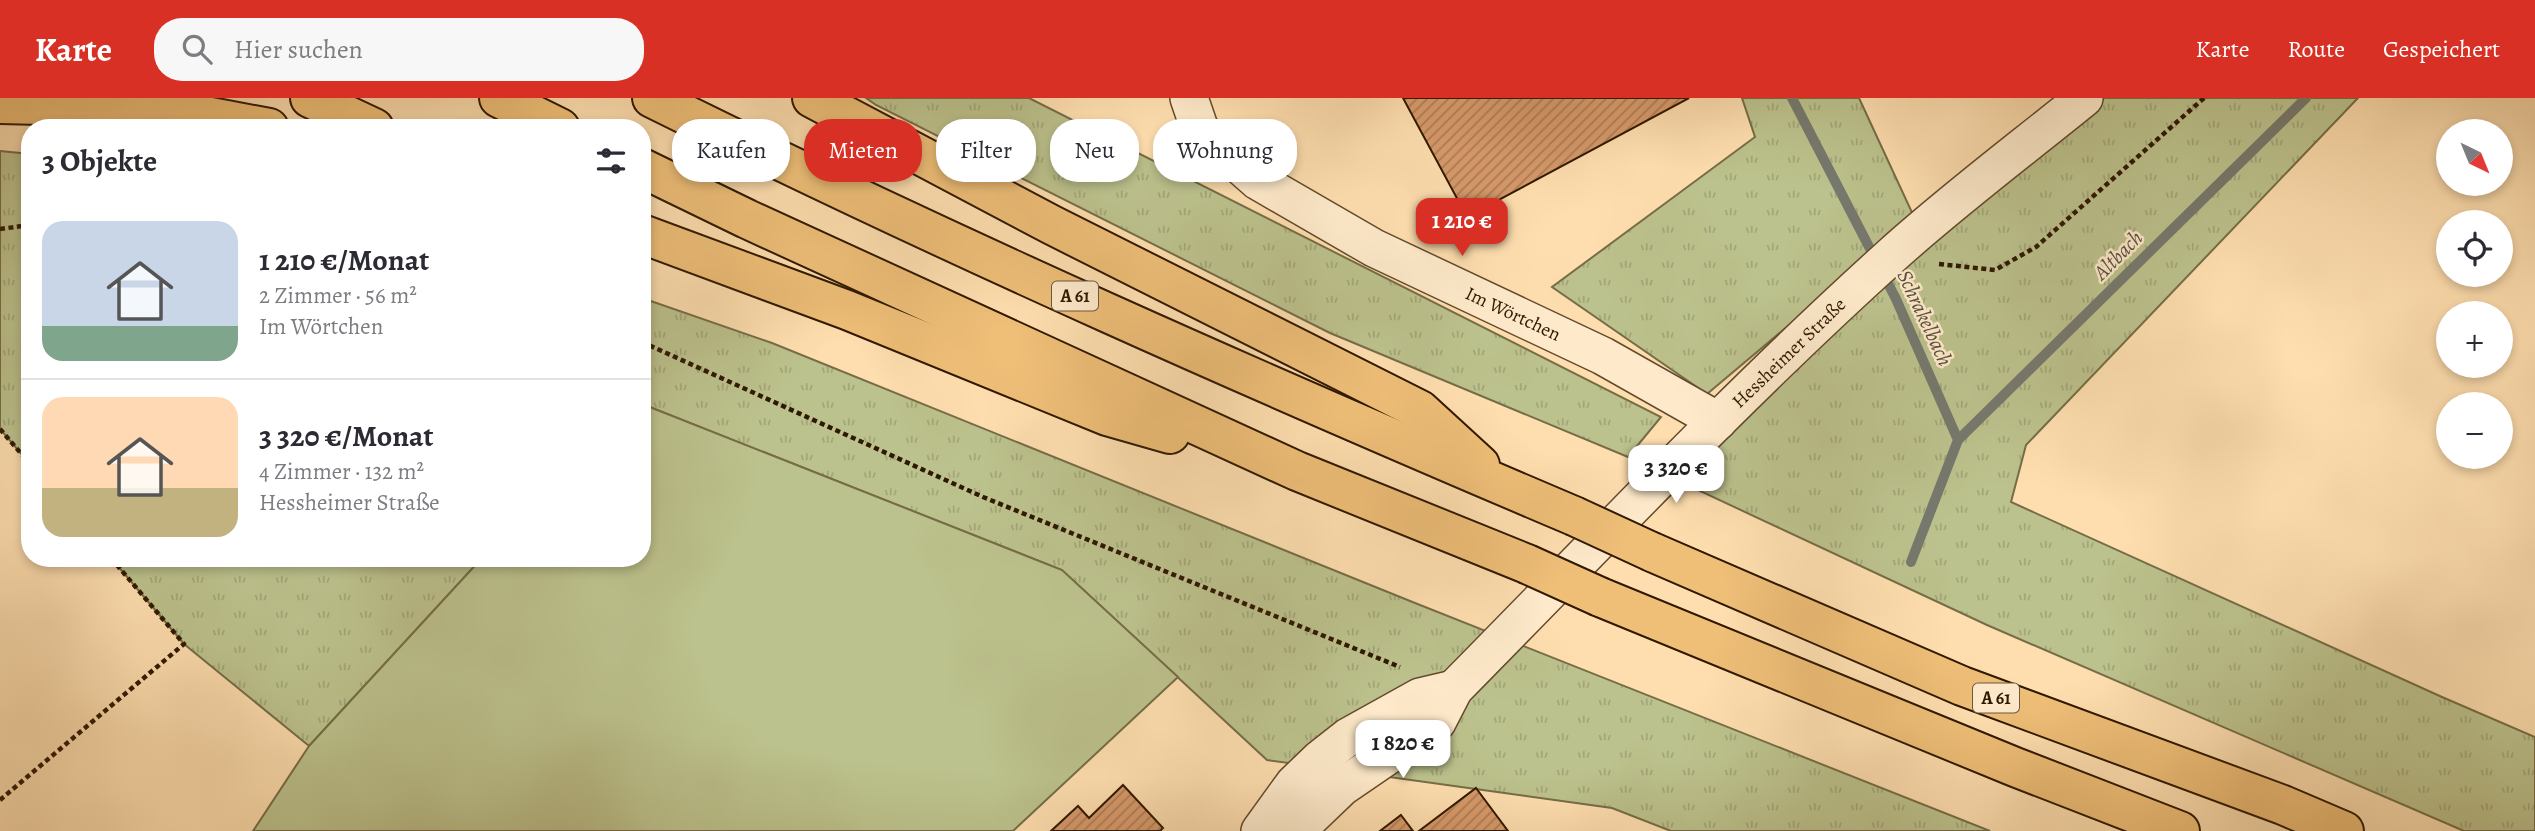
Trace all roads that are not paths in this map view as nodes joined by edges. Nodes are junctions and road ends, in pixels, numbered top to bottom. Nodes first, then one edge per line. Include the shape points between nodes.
1 (310, 98) edge
2 (499, 98) edge
3 (652, 98) edge
4 (812, 98) edge
5 (1189, 98) edge
6 (2084, 98) edge
7 (0, 104) edge
8 (222, 119) edge
9 (355, 119) edge
10 (542, 119) edge
11 (651, 172) edge
12 (651, 237) edge
13 (1718, 421) junction
14 (1297, 471) junction
15 (1503, 486) junction
16 (1454, 689) junction
17 (1260, 831) edge
18 (1296, 831) edge
19 (2180, 831) edge
20 (2344, 831) edge

1 - 9 highway
2 - 10 highway
3 - 15 highway, A 61 via 785,164 1250,377
4 - 15 highway via 1420,410
5 - 13 street, Im Wörtchen via 1200,130 1258,181 1374,248 1603,356
6 - 13 street, Hessheimer Straße via 1909,258 1860,284
7 - 8 highway via 163,108
11 - 14 highway
12 - 14 highway via 847,310 1107,416
13 - 16 street, Hessheimer Straße
14 - 19 highway, bridge
15 - 20 highway, A 61, bridge via 1962,686
16 - 17 street via 1420,697 1348,737 1294,784
16 - 18 street, Hessheimer Straße via 1437,722 1342,787

